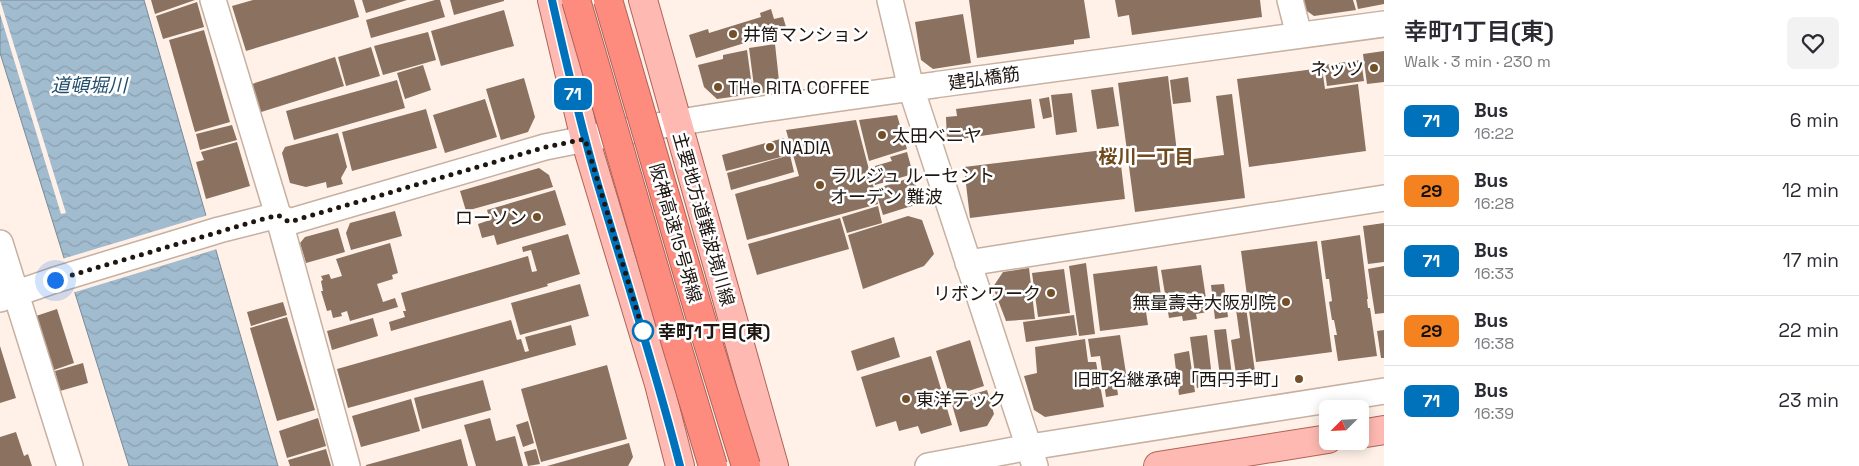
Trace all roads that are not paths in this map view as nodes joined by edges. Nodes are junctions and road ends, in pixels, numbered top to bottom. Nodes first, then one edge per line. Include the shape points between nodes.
1 (213, 0) edge
2 (552, 0) edge
3 (576, 0) edge
4 (608, 0) edge
5 (643, 0) edge
6 (890, 0) edge
7 (1290, 0) edge
8 (1384, 24) edge
9 (1299, 35) junction
10 (911, 88) junction
11 (677, 123) junction
12 (585, 139) junction
13 (1384, 198) edge
14 (278, 215) junction
15 (0, 243) edge
16 (968, 263) junction
17 (8, 296) edge
18 (1384, 391) edge
19 (1384, 430) edge
20 (1369, 432) edge
21 (1319, 440) edge
22 (1032, 457) edge
23 (70, 466) edge
24 (347, 466) edge
25 (680, 466) edge
26 (713, 466) edge
27 (746, 466) edge
28 (774, 466) edge
29 (928, 466) edge
30 (1158, 466) edge

1 - 14 street
2 - 12 main road
3 - 26 highway, 阪神高速15号堺線, bridge
4 - 27 highway, 阪神高速15号堺線, bridge
5 - 11 main road, 主要地方道難波境川線
6 - 10 street
7 - 9 street
8 - 9 street, 建弘橋筋
9 - 10 street, 建弘橋筋
10 - 11 street, 建弘橋筋
10 - 16 street
11 - 12 street, 建弘橋筋
11 - 28 main road, 主要地方道難波境川線
12 - 14 street, 建弘橋筋 via 546,147 289,222
12 - 25 main road via 659,384
13 - 16 street
14 - 17 street via 219,230
14 - 24 street
15 - 17 street
16 - 22 street
17 - 23 street
18 - 22 street
19 - 20 main road
21 - 30 main road
22 - 29 street

